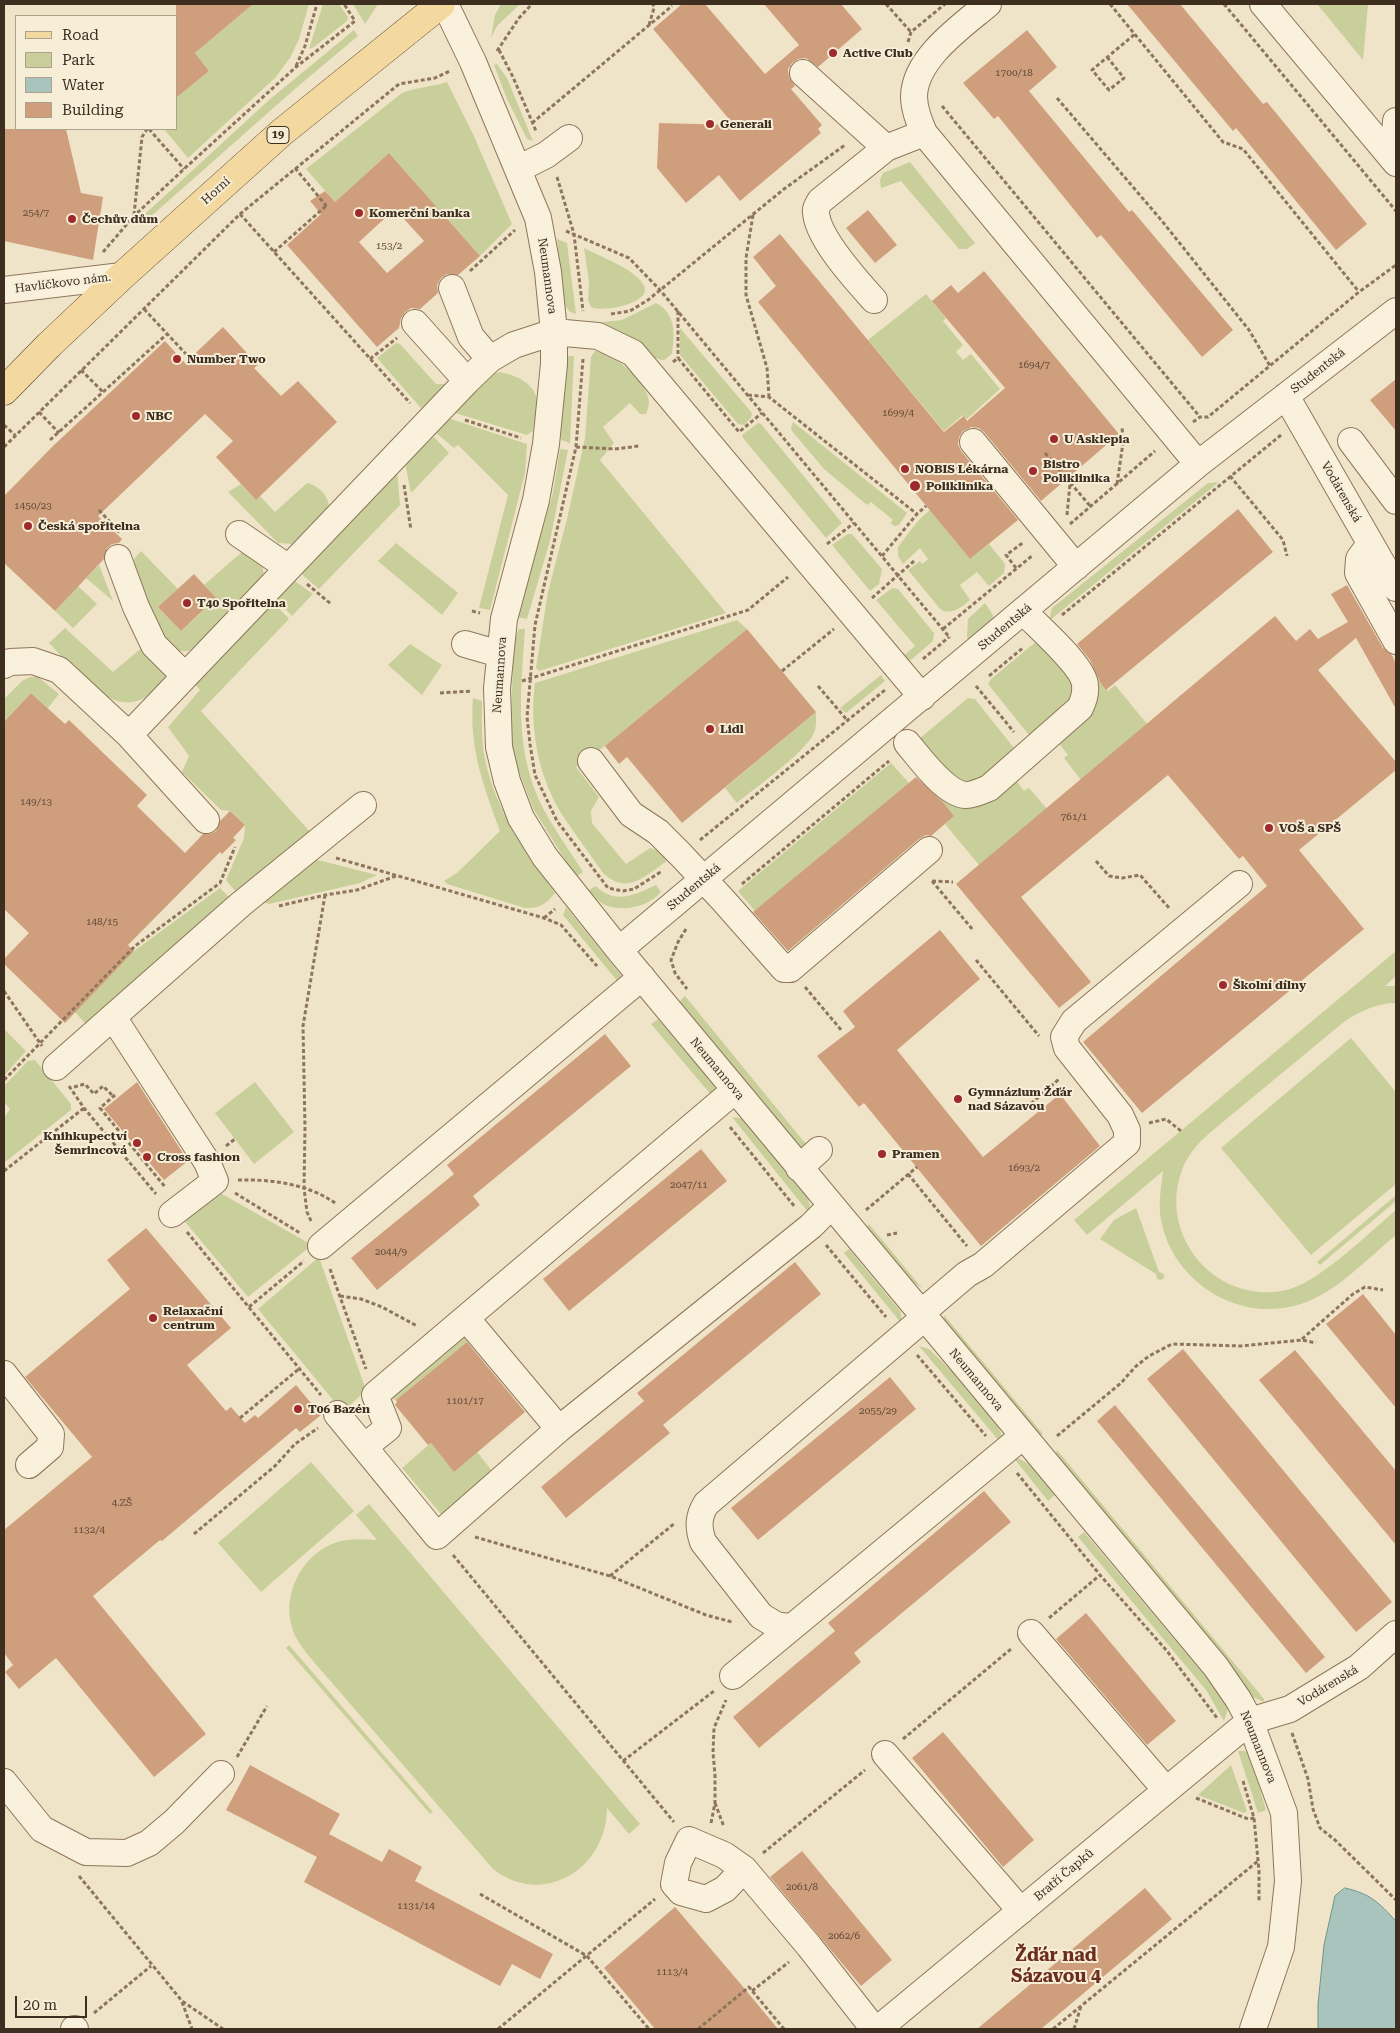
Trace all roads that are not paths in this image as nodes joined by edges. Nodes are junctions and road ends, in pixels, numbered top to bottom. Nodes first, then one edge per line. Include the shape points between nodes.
1 (443, 4) edge
2 (988, 4) edge
3 (1263, 4) edge
4 (803, 73) dead end
5 (1396, 121) edge
6 (924, 133) junction
7 (569, 138) dead end
8 (886, 148) junction
9 (1395, 161) edge
10 (518, 169) junction
11 (122, 276) junction
12 (452, 288) dead end
13 (4, 290) edge
14 (874, 300) dead end
15 (1396, 311) edge
16 (415, 323) road end
17 (554, 332) junction
18 (490, 359) junction
19 (467, 381) junction
20 (4, 391) edge
21 (1286, 396) junction
22 (1350, 441) dead end
23 (974, 442) dead end
24 (1198, 464) junction
25 (1396, 501) edge
26 (239, 534) dead end
27 (1370, 544) junction
28 (118, 558) dead end
29 (287, 567) junction
30 (1076, 567) junction
31 (1393, 576) edge
32 (1023, 611) junction
33 (1396, 641) edge
34 (466, 644) dead end
35 (500, 654) junction
36 (4, 665) edge
37 (185, 676) junction
38 (922, 697) junction
39 (129, 735) junction
40 (907, 743) road end
41 (591, 761) dead end
42 (363, 805) dead end
43 (206, 820) dead end
44 (929, 850) dead end
45 (703, 879) junction
46 (1239, 884) dead end
47 (619, 950) junction
48 (642, 977) junction
49 (113, 1017) junction
50 (63, 1077) road end
51 (735, 1090) junction
52 (819, 1150) dead end
53 (799, 1168) junction
54 (831, 1206) junction
55 (172, 1214) road end
56 (322, 1246) road end
57 (922, 1316) junction
58 (458, 1325) junction
59 (4, 1374) edge
60 (337, 1414) road end
61 (559, 1429) junction
62 (1023, 1436) junction
63 (364, 1447) junction
64 (29, 1466) dead end
65 (790, 1627) junction
66 (1031, 1632) road end
67 (1396, 1634) edge
68 (733, 1676) road end
69 (1250, 1721) junction
70 (886, 1754) road end
71 (221, 1774) road end
72 (4, 1782) edge
73 (1177, 1793) junction
74 (744, 1869) junction
75 (1021, 1911) junction
76 (874, 2029) edge
77 (878, 2029) edge
78 (1254, 2029) edge

1 - 10 street, Neumannova via 473,62
1 - 11 main road, Horní / 19 via 281,133
2 - 6 street via 948,38 917,80 914,96
3 - 9 street
4 - 8 street
5 - 9 street
6 - 8 street
6 - 24 street
7 - 10 street via 546,156
8 - 14 street via 820,201 815,210 836,257
10 - 17 street, Neumannova via 538,218
11 - 13 street, Havlíčkovo nám.
11 - 20 main road, Horní / 19
12 - 18 street via 471,337
15 - 21 street, Studentská
16 - 19 street
17 - 18 street via 514,345
17 - 35 street, Neumannova via 546,444 536,500 506,612
17 - 38 street via 598,336 633,353
18 - 19 street
19 - 29 street
21 - 24 street, Studentská
21 - 27 street, Vodárenská
22 - 25 street
23 - 30 street
24 - 30 street, Studentská
26 - 29 street
27 - 31 street, Vodárenská
27 - 33 street via 1359,559 1358,573
28 - 37 street via 154,645
29 - 37 street
30 - 32 street, Studentská
32 - 38 street, Studentská
32 - 40 street via 1070,657 1080,672 1085,684 1080,708 989,788 964,795 947,788
34 - 35 street
35 - 47 street, Neumannova via 498,747 507,781 522,818 546,858
36 - 39 street via 33,661 59,670
37 - 39 street
38 - 45 street, Studentská
39 - 43 street
41 - 45 street via 631,814 658,832
42 - 49 street via 241,904
44 - 45 street via 790,969 784,969
45 - 47 street, Studentská
46 - 57 street via 1074,1021 1064,1037 1067,1048 1120,1115 1127,1130 1127,1143 983,1265 967,1274
47 - 48 street, Neumannova
48 - 51 street, Neumannova
48 - 56 street
49 - 50 street
49 - 55 street via 207,1162 215,1181
51 - 53 street, Neumannova
51 - 58 street
52 - 53 street
53 - 54 street, Neumannova
54 - 57 street, Neumannova
54 - 61 street
57 - 62 street, Neumannova
57 - 65 street via 706,1504 701,1512 698,1528 703,1542 761,1616 776,1625
58 - 61 street
58 - 63 street via 375,1395 388,1428
59 - 64 street via 51,1434 50,1447
60 - 63 street
61 - 63 street via 441,1532
62 - 65 street
62 - 69 street, Neumannova via 1216,1667
65 - 68 street
66 - 73 street
67 - 69 street, Vodárenská via 1359,1668 1290,1708
69 - 73 street, Bratří Čapků via 1229,1738
69 - 78 street, Neumannova via 1284,1812 1288,1881 1282,1947
70 - 75 street
71 - 72 street via 174,1822 148,1843 127,1853 86,1852 42,1829
73 - 75 street, Bratří Čapků
74 - 74 street via 724,1855 689,1840 678,1863 674,1884 681,1892 706,1899 726,1889
74 - 76 street
75 - 77 street, Bratří Čapků

